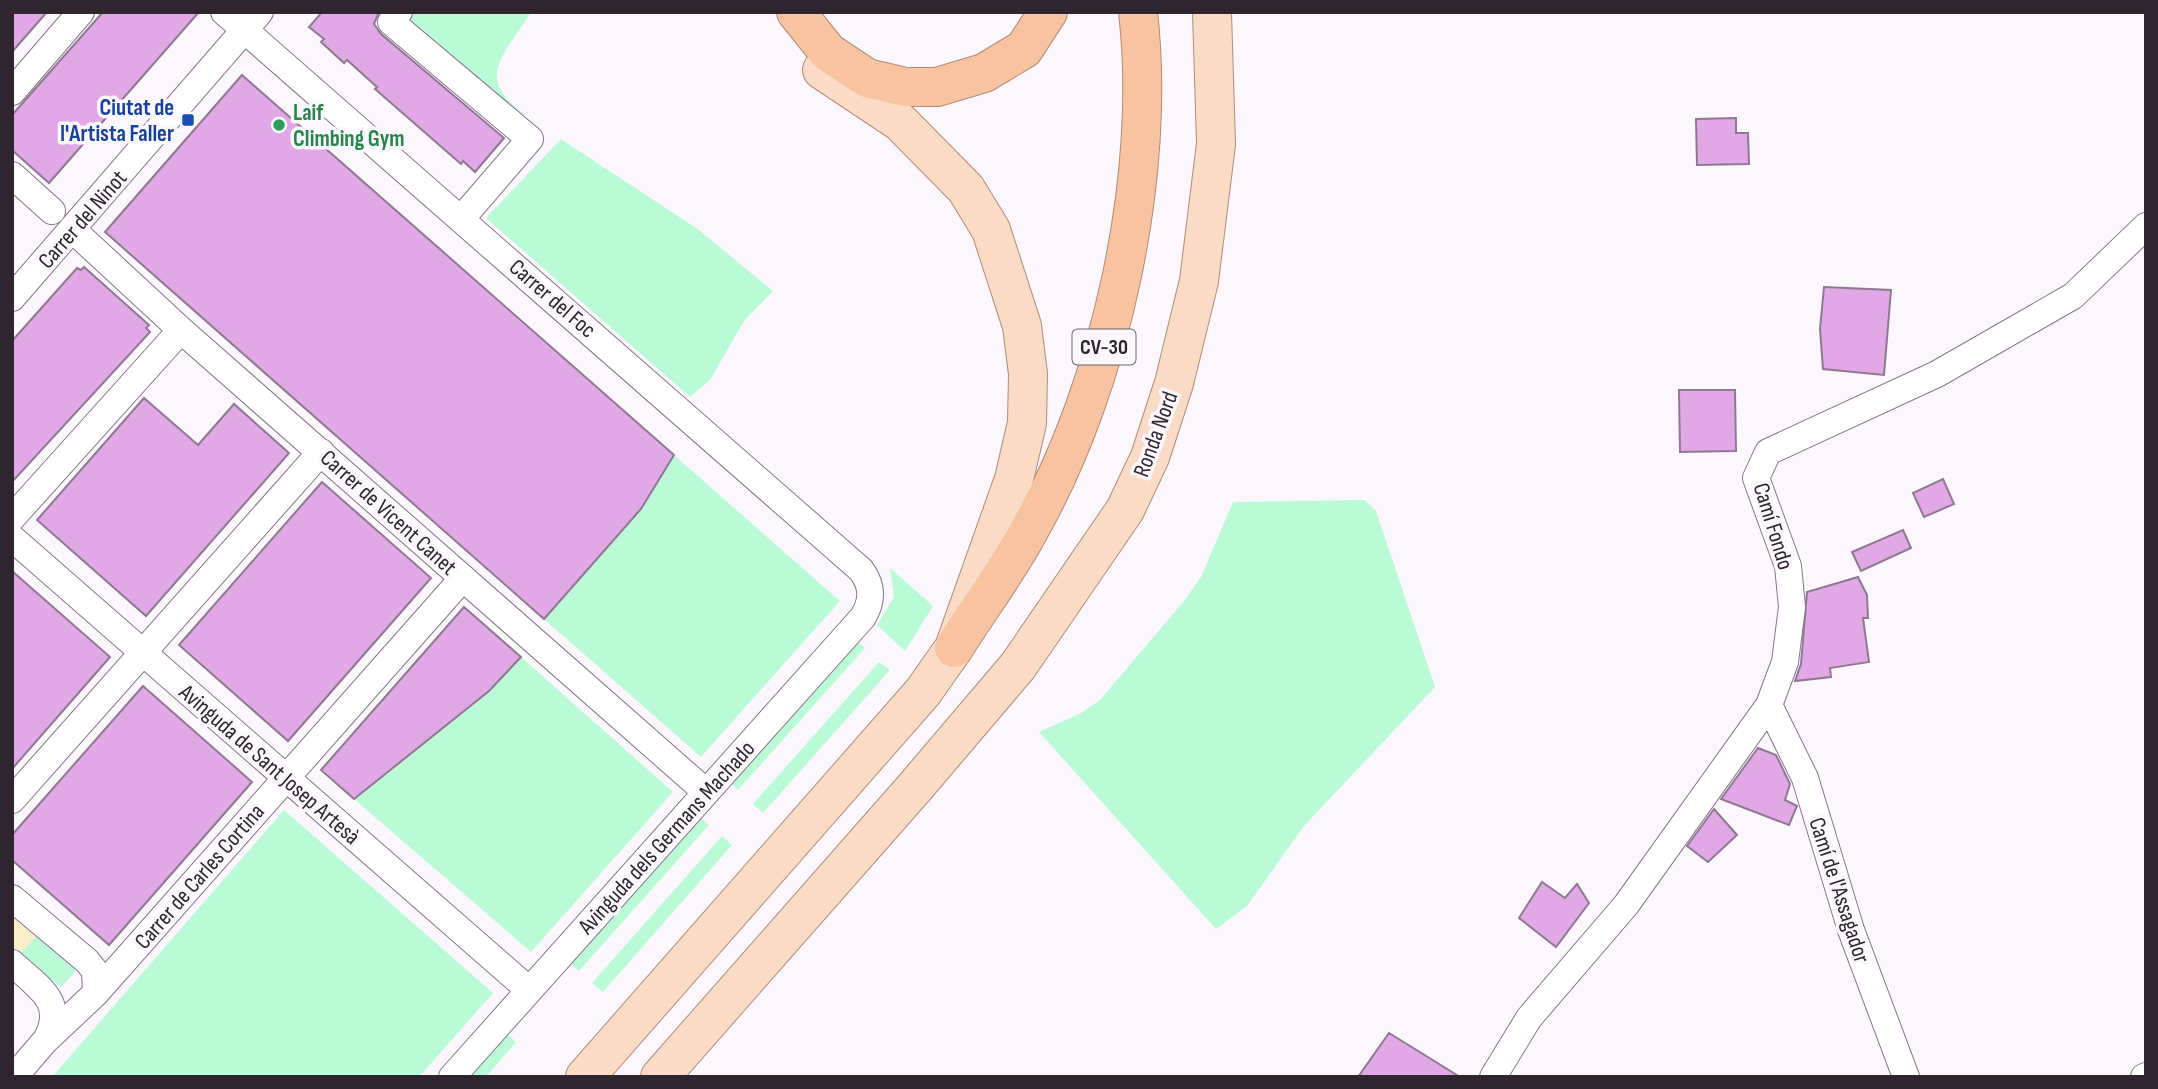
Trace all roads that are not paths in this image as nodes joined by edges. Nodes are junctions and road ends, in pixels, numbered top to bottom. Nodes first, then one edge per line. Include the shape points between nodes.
1 (81, 12) edge
2 (224, 12) edge
3 (399, 12) edge
4 (778, 12) edge
5 (796, 12) edge
6 (1048, 12) edge
7 (1138, 12) edge
8 (1212, 12) edge
9 (252, 21) edge
10 (12, 92) edge
11 (12, 176) edge
12 (52, 211) dead end
13 (462, 218) junction
14 (2146, 226) edge
15 (73, 230) junction
16 (12, 298) edge
17 (181, 330) junction
18 (321, 452) junction
19 (12, 518) edge
20 (12, 538) edge
21 (463, 578) junction
22 (871, 593) joint
23 (954, 648) junction
24 (144, 653) junction
25 (1769, 705) junction
26 (285, 777) junction
27 (706, 792) junction
28 (12, 800) edge
29 (12, 898) edge
30 (82, 957) junction
31 (12, 962) edge
32 (40, 988) junction
33 (528, 990) junction
34 (96, 993) junction
35 (45, 1041) junction
36 (14, 1077) edge
37 (452, 1077) edge
38 (585, 1077) edge
39 (660, 1077) edge
40 (1493, 1077) edge
41 (1906, 1077) edge

1 - 10 street
2 - 9 street, Carrer del Foc
3 - 13 street via 391,22 530,139
4 - 23 main road via 792,38 824,72 900,122 966,189 990,230 1018,313 1027,374 1027,423 1014,479
5 - 6 highway via 828,52 867,78 905,87 937,87 984,73 1024,49
7 - 23 highway, CV-30 via 1140,158 1108,334 1089,395 1032,527
8 - 39 main road, Ronda Nord via 1216,144 1199,281 1174,383 1150,457 1125,510 1018,666
9 - 13 street, Carrer del Foc
9 - 15 street, Carrer del Ninot
11 - 12 street
13 - 22 street, Carrer del Foc via 861,570
14 - 25 street, Camí Fondo via 2073,296 1937,374 1768,452 1756,478 1788,566 1792,607 1785,662
15 - 16 street, Carrer del Ninot
15 - 17 street, Carrer de Vicent Canet
17 - 18 street, Carrer de Vicent Canet
17 - 19 street
18 - 21 street, Carrer de Vicent Canet
18 - 24 street
20 - 24 street, Avinguda de Sant Josep Artesà
21 - 26 street, Carrer de Carles Cortina
21 - 27 street, Carrer de Vicent Canet
22 - 27 street, Avinguda dels Germans Machado via 863,617
23 - 38 main road via 923,692
24 - 26 street, Avinguda de Sant Josep Artesà
24 - 28 street
25 - 40 street, Camí Fondo via 1626,905 1529,1018
25 - 41 street, Camí de l'Assagador via 1805,778 1851,930
26 - 33 street, Avinguda de Sant Josep Artesà
26 - 34 street, Carrer de Carles Cortina
27 - 33 street, Avinguda dels Germans Machado
29 - 30 street
30 - 32 street via 87,975 70,993 52,996
30 - 34 street via 95,971
31 - 32 street
32 - 35 street via 55,1012 54,1026
33 - 37 street, Avinguda dels Germans Machado
34 - 35 street, Carrer de Carles Cortina
35 - 36 street, Carrer de Carles Cortina

